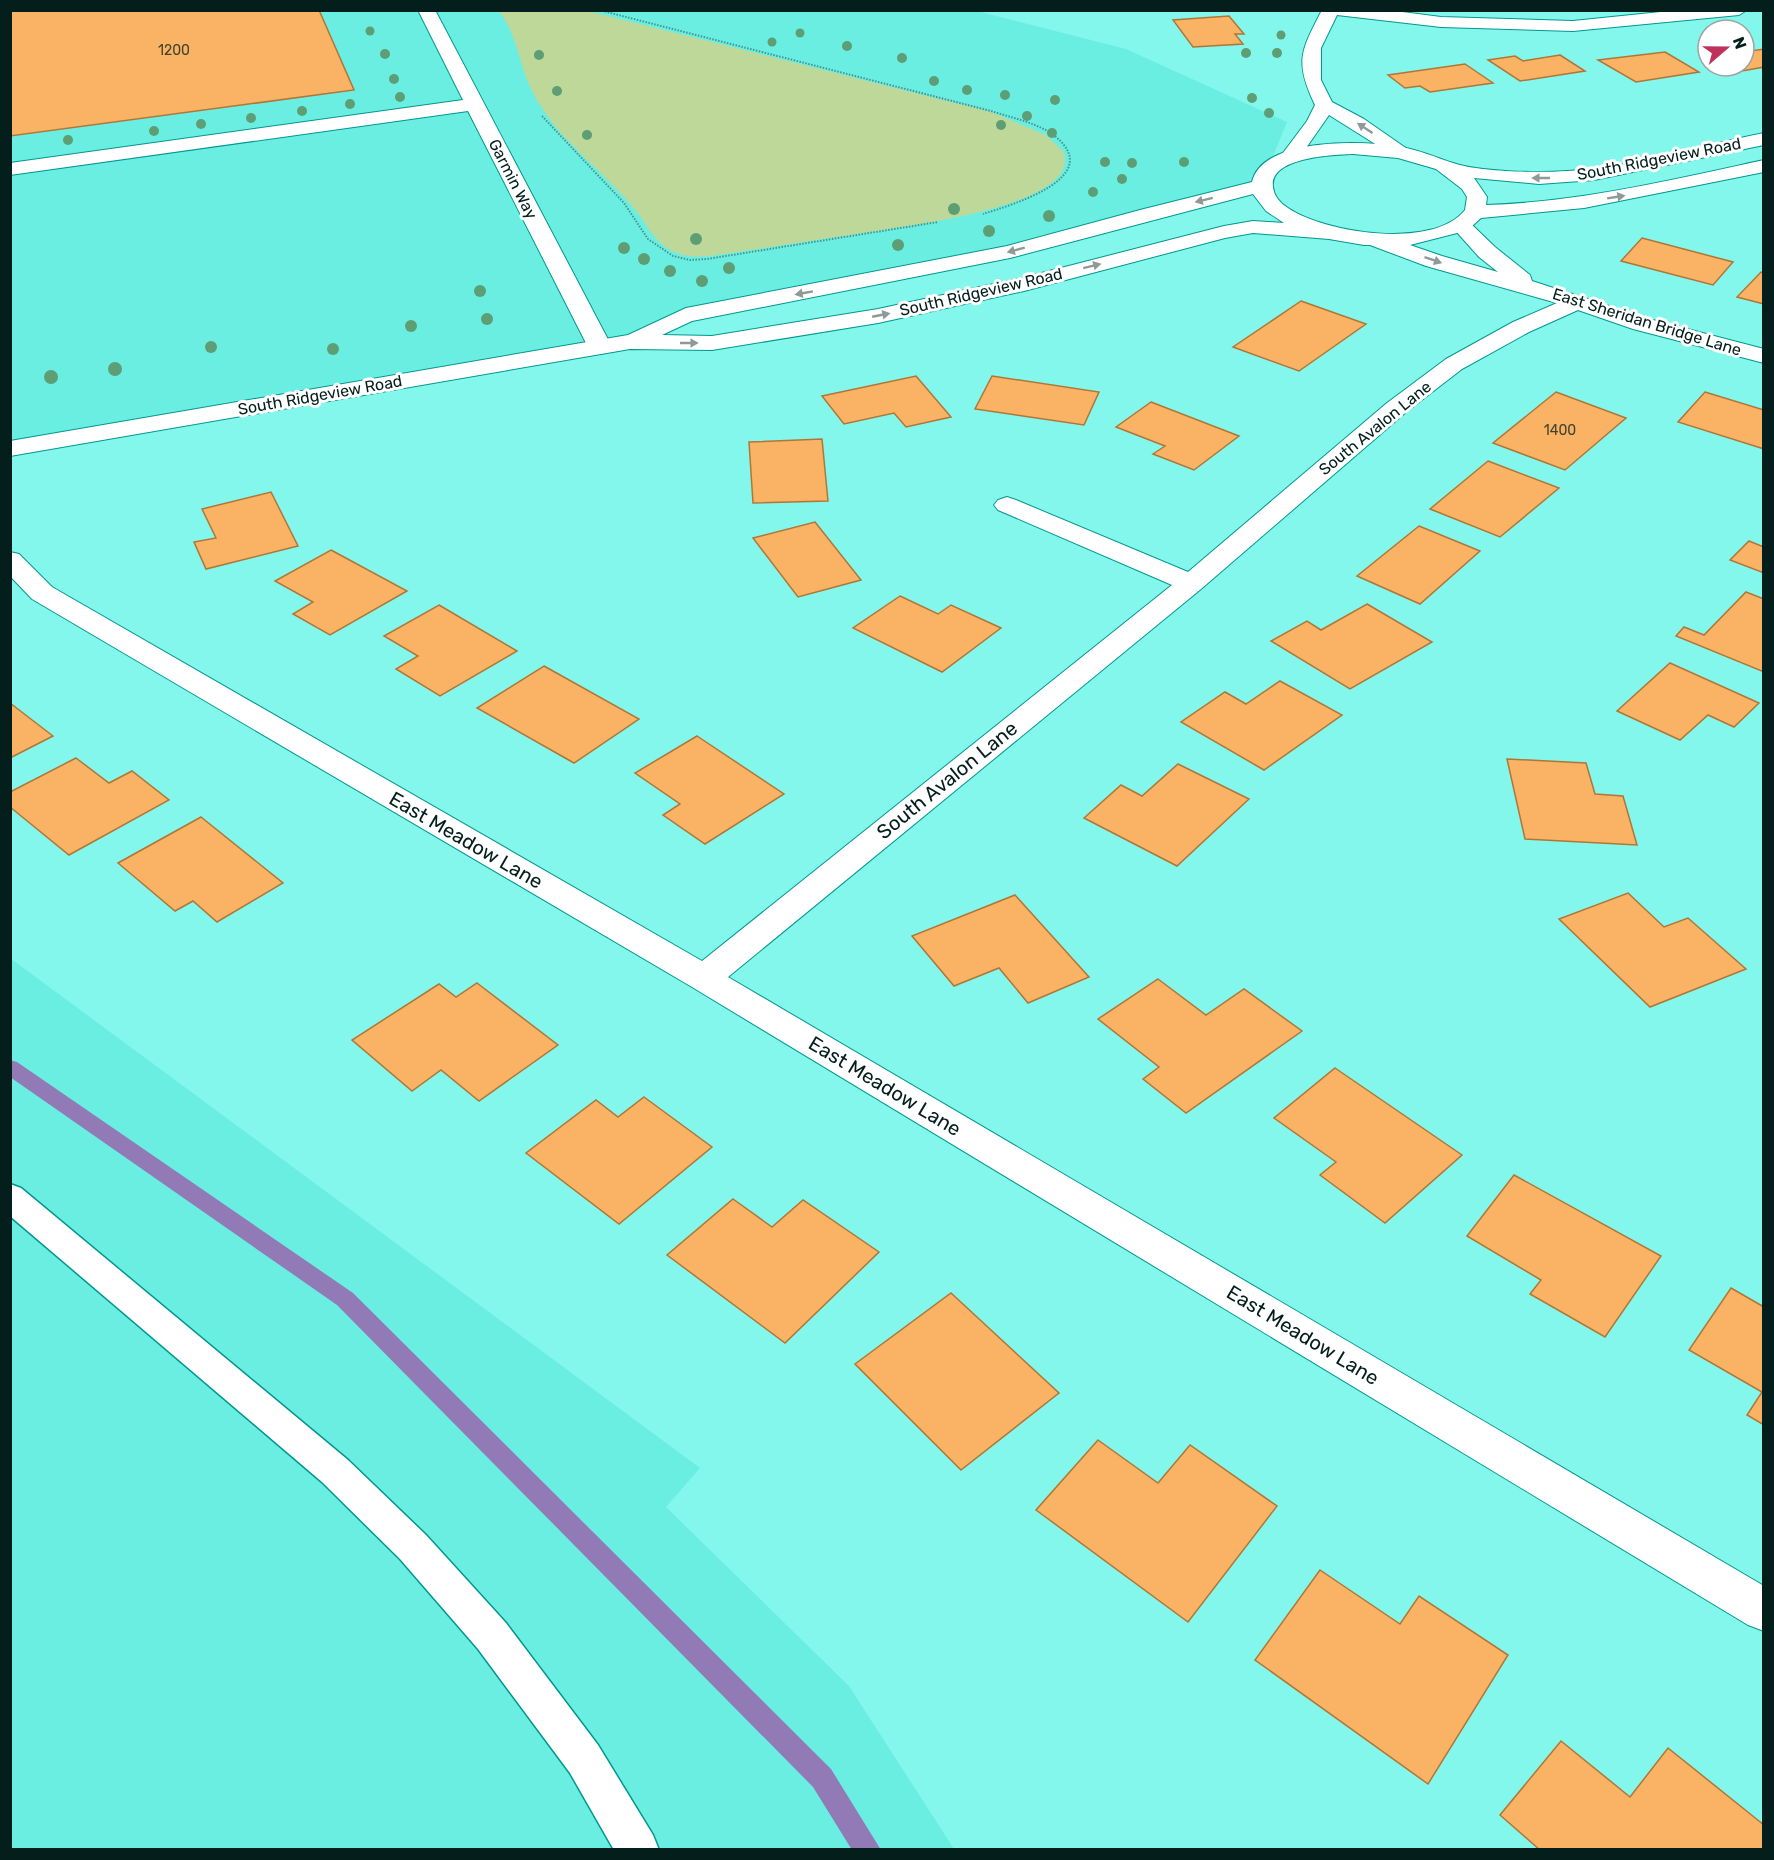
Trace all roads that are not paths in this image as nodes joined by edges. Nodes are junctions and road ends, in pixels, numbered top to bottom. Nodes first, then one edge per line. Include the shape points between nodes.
1 (426, 10) edge
2 (1331, 10) edge
3 (1337, 10) edge
4 (1739, 10) edge
5 (475, 104) junction
6 (1324, 105) junction
7 (1764, 139) edge
8 (1403, 153) junction
9 (1290, 157) junction
10 (1764, 166) edge
11 (1447, 168) junction
12 (10, 169) edge
13 (1261, 186) junction
14 (1468, 218) junction
15 (1329, 233) junction
16 (1378, 240) junction
17 (1530, 287) junction
18 (1578, 302) junction
19 (630, 342) junction
20 (600, 347) junction
21 (1764, 356) edge
22 (10, 449) edge
23 (1007, 505) dead end
24 (10, 560) edge
25 (1191, 582) junction
26 (704, 978) junction
27 (10, 1197) edge
28 (1764, 1610) edge
29 (638, 1850) edge

1 - 5 street, Garmin Way
2 - 6 street via 1312,48 1312,80
3 - 4 street via 1440,22 1573,26
5 - 12 street
5 - 20 street, Garmin Way
8 -> 6 street
6 - 9 street
7 -> 11 street, South Ridgeview Road via 1571,177 1535,178
8 - 9 street via 1353,148
8 - 11 street
9 - 13 street via 1273,166
14 -> 10 street, South Ridgeview Road via 1623,196
11 - 14 street via 1467,182 1477,197
13 - 15 street via 1266,200 1280,213
13 -> 19 street, South Ridgeview Road via 1010,252 686,315
14 - 16 street, South Ridgeview Road via 1442,233
14 - 17 street, East Sheridan Bridge Lane via 1487,252
15 - 16 street
19 -> 15 street, South Ridgeview Road via 712,343 878,316 1024,284 1224,231 1253,227
16 -> 17 street, East Sheridan Bridge Lane via 1434,261
17 - 18 street, East Sheridan Bridge Lane
18 - 21 street, East Sheridan Bridge Lane via 1641,324
18 - 25 street, South Avalon Lane via 1521,327 1454,364 1396,408
19 - 20 street, South Ridgeview Road
20 - 22 street, South Ridgeview Road
23 - 25 street
24 - 26 street, East Meadow Lane via 42,593
25 - 26 street, South Avalon Lane
26 - 28 street, East Meadow Lane
27 - 29 lane via 335,1471 413,1547 492,1636 584,1759

